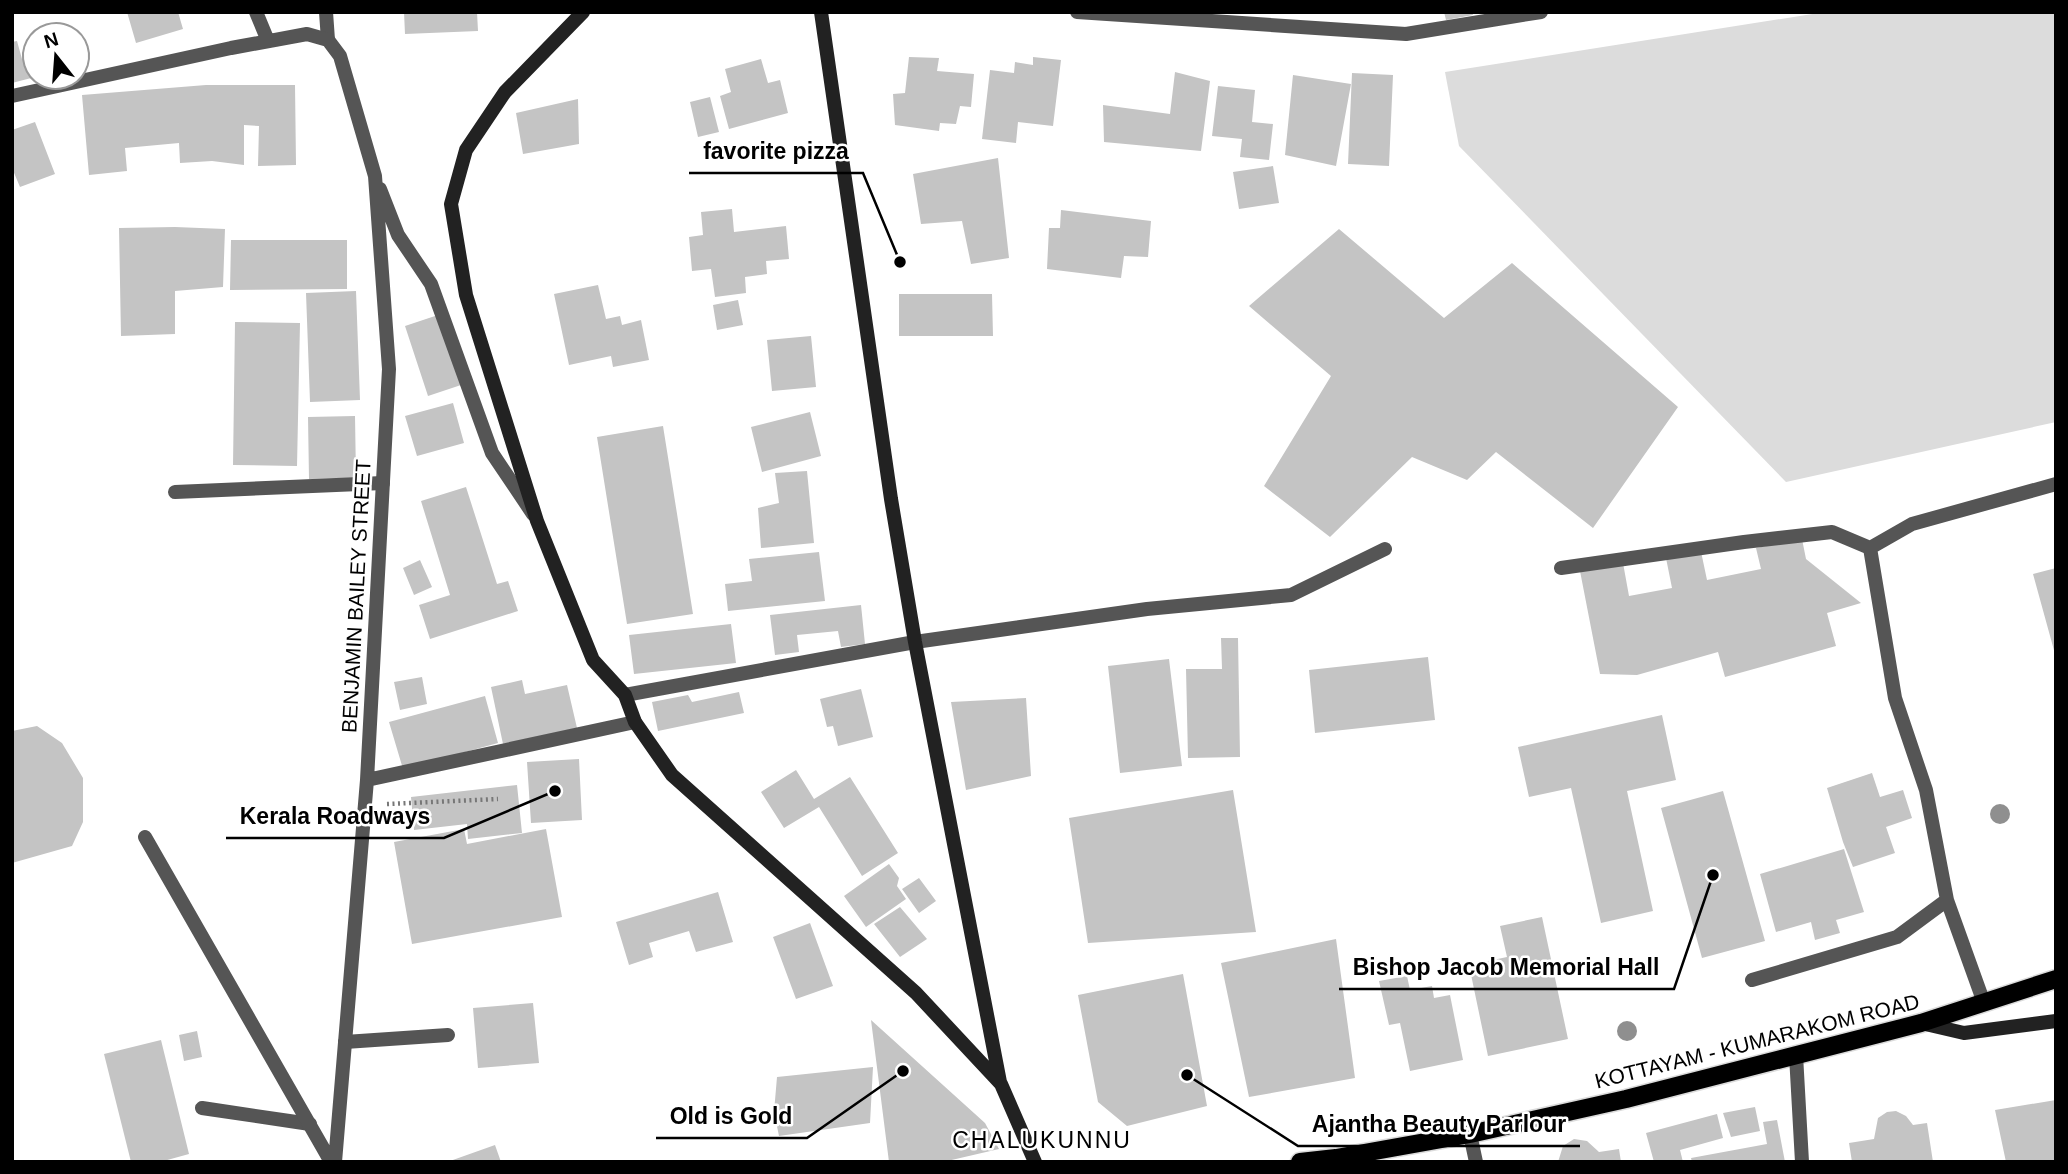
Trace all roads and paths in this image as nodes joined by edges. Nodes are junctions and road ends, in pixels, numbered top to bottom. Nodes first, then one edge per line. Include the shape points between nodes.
1 (256, 12) edge
2 (327, 12) edge
3 (583, 12) edge
4 (821, 12) edge
5 (1077, 12) edge
6 (1541, 12) edge
7 (328, 40) junction
8 (268, 41) junction
9 (12, 96) edge
10 (375, 176) junction
11 (383, 483) junction
12 (2056, 484) edge
13 (175, 492) dead end
14 (537, 521) junction
15 (1870, 548) junction
16 (1385, 549) dead end
17 (1561, 568) dead end
18 (915, 642) junction
19 (625, 695) junction
20 (635, 722) junction
21 (367, 780) junction
22 (498, 799) dead end
23 (365, 805) junction
24 (145, 837) dead end
25 (1947, 900) junction
26 (2056, 979) edge
27 (1752, 980) dead end
28 (1984, 1003) junction
29 (2056, 1021) edge
30 (1921, 1023) junction
31 (448, 1035) dead end
32 (345, 1042) junction
33 (1796, 1055) junction
34 (1001, 1083) junction
35 (202, 1108) dead end
36 (310, 1124) junction
37 (1470, 1134) junction
38 (333, 1162) edge
39 (1035, 1162) edge
40 (1300, 1162) edge
41 (1476, 1162) edge
42 (1802, 1162) edge

1 - 8 street
2 - 7 street
3 - 14 main road via 505,92 466,150 451,204 467,295
4 - 18 main road
5 - 6 street via 1406,34
7 - 8 street via 307,34
7 - 10 street, BENJAMIN BAILEY STREET via 340,56
8 - 9 street
10 - 11 street, BENJAMIN BAILEY STREET via 389,369
10 - 14 street via 398,234 431,284 492,453
11 - 13 street
11 - 21 street, BENJAMIN BAILEY STREET
12 - 15 street via 1912,524
14 - 19 main road via 593,660
15 - 17 street via 1832,532
15 - 25 street via 1895,698 1926,789
16 - 18 street via 1290,596 1147,609
18 - 19 street
18 - 34 main road
19 - 20 main road
20 - 21 street
20 - 34 main road via 672,775 916,993
21 - 23 street, BENJAMIN BAILEY STREET
22 - 23 path
23 - 32 street, BENJAMIN BAILEY STREET
24 - 36 street
25 - 27 street via 1897,937
25 - 28 street
26 - 28 main road, KOTTAYAM - KUMARAKOM ROAD
28 - 30 main road, KOTTAYAM - KUMARAKOM ROAD
29 - 30 main road via 1964,1033
30 - 33 main road, KOTTAYAM - KUMARAKOM ROAD
31 - 32 street
32 - 38 street, BENJAMIN BAILEY STREET
33 - 37 main road, KOTTAYAM - KUMARAKOM ROAD
33 - 42 street
34 - 39 main road
35 - 36 street
36 - 38 street
37 - 40 main road, KOTTAYAM - KUMARAKOM ROAD
37 - 41 street

